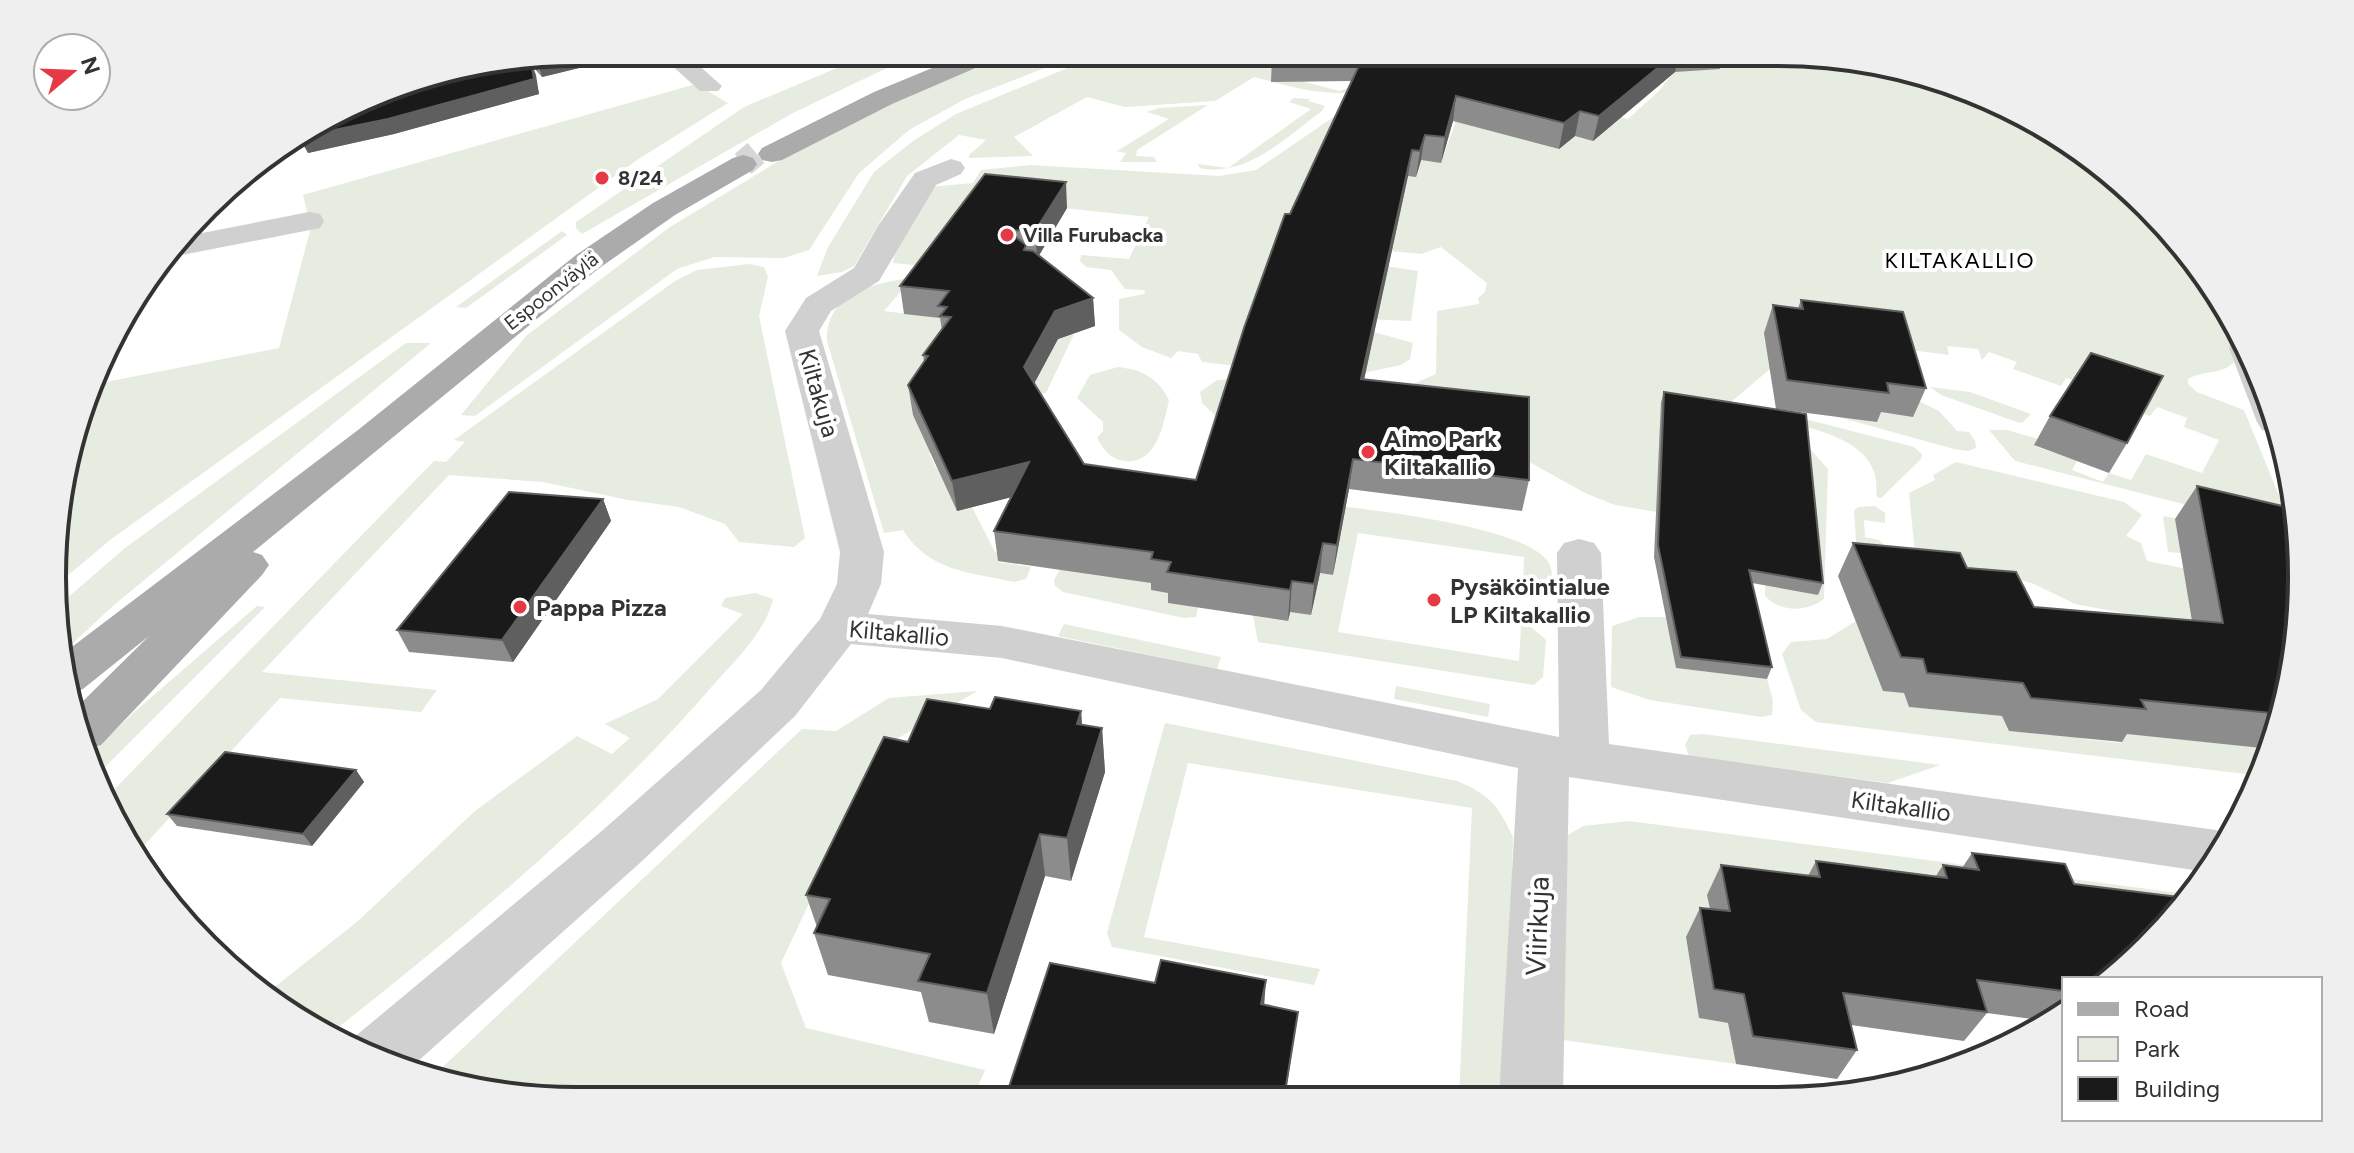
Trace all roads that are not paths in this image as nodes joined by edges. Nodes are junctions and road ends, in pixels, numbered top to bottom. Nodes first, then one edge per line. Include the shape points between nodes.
1 (685, 66) edge
2 (910, 66) edge
3 (959, 66) edge
4 (709, 86) dead end
5 (757, 157) junction
6 (951, 168) dead end
7 (309, 221) dead end
8 (189, 245) edge
9 (372, 438) junction
10 (1579, 553) dead end
11 (839, 627) junction
12 (75, 670) edge
13 (88, 726) edge
14 (1564, 756) junction
15 (2209, 850) edge
16 (386, 1050) edge
17 (1532, 1087) edge

1 - 4 street
2 - 5 main road, Espoonväylä via 857,90
3 - 5 main road, Espoonväylä
5 - 9 main road, Espoonväylä via 664,209 587,262
6 - 11 street, Kiltakuja via 925,179 867,274 818,305 802,331 862,552 859,584
7 - 8 street
9 - 12 main road, Espoonväylä
9 - 13 main road, Espoonväylä
10 - 14 street via 1582,589
11 - 14 street, Kiltakallio via 1002,642
11 - 16 street, Kiltakallio via 778,703
14 - 15 street, Kiltakallio
14 - 17 street, Viirikuja

